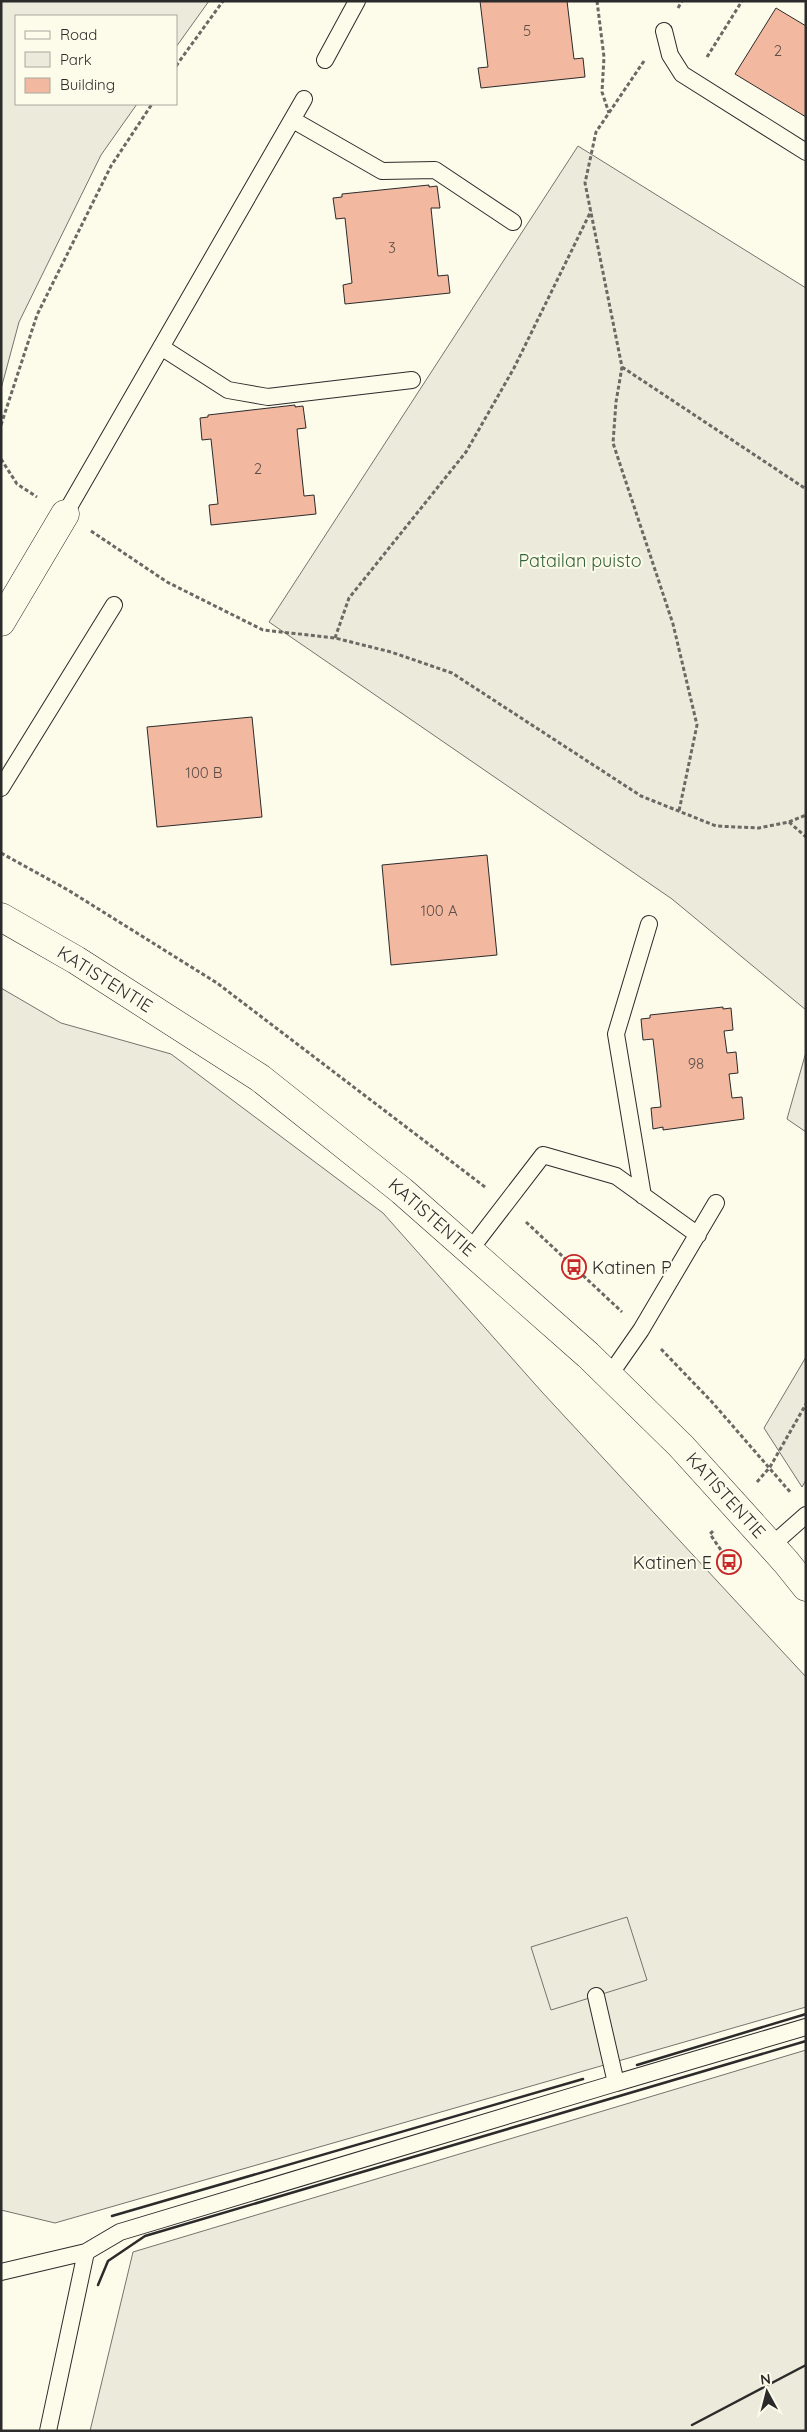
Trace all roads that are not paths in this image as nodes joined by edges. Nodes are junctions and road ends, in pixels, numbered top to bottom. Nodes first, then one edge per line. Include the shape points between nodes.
1 (357, 1) edge
2 (664, 31) road end
3 (325, 60) dead end
4 (304, 99) dead end
5 (293, 120) junction
6 (806, 152) edge
7 (513, 222) dead end
8 (161, 346) junction
9 (412, 380) dead end
10 (65, 514) joint
11 (114, 605) dead end
12 (1, 622) edge
13 (1, 788) edge
14 (1, 917) edge
15 (649, 924) dead end
16 (643, 1196) junction
17 (716, 1204) dead end
18 (698, 1235) junction
19 (470, 1250) junction
20 (609, 1376) junction
21 (806, 1515) edge
22 (772, 1545) junction
23 (806, 1587) edge
24 (596, 1996) dead end
25 (806, 2027) edge
26 (616, 2084) junction
27 (86, 2252) junction
28 (1, 2272) edge
29 (48, 2431) edge

1 - 3 lane
2 - 6 lane via 670,55 682,74
4 - 5 lane
5 - 7 lane via 382,171 435,170
5 - 8 lane
8 - 9 lane via 228,390 268,397
8 - 10 lane
10 - 12 street
11 - 13 lane
14 - 19 street, KATISTENTIE via 76,960 260,1078 402,1191
15 - 16 lane via 616,1034
16 - 18 lane
16 - 19 lane via 616,1176 543,1156
17 - 18 lane
18 - 20 lane via 641,1330
19 - 20 street, KATISTENTIE
20 - 22 street, KATISTENTIE via 681,1446
21 - 22 lane
22 - 23 street, KATISTENTIE
24 - 26 lane
25 - 26 lane
26 - 27 lane via 120,2232
27 - 28 lane
27 - 29 lane

